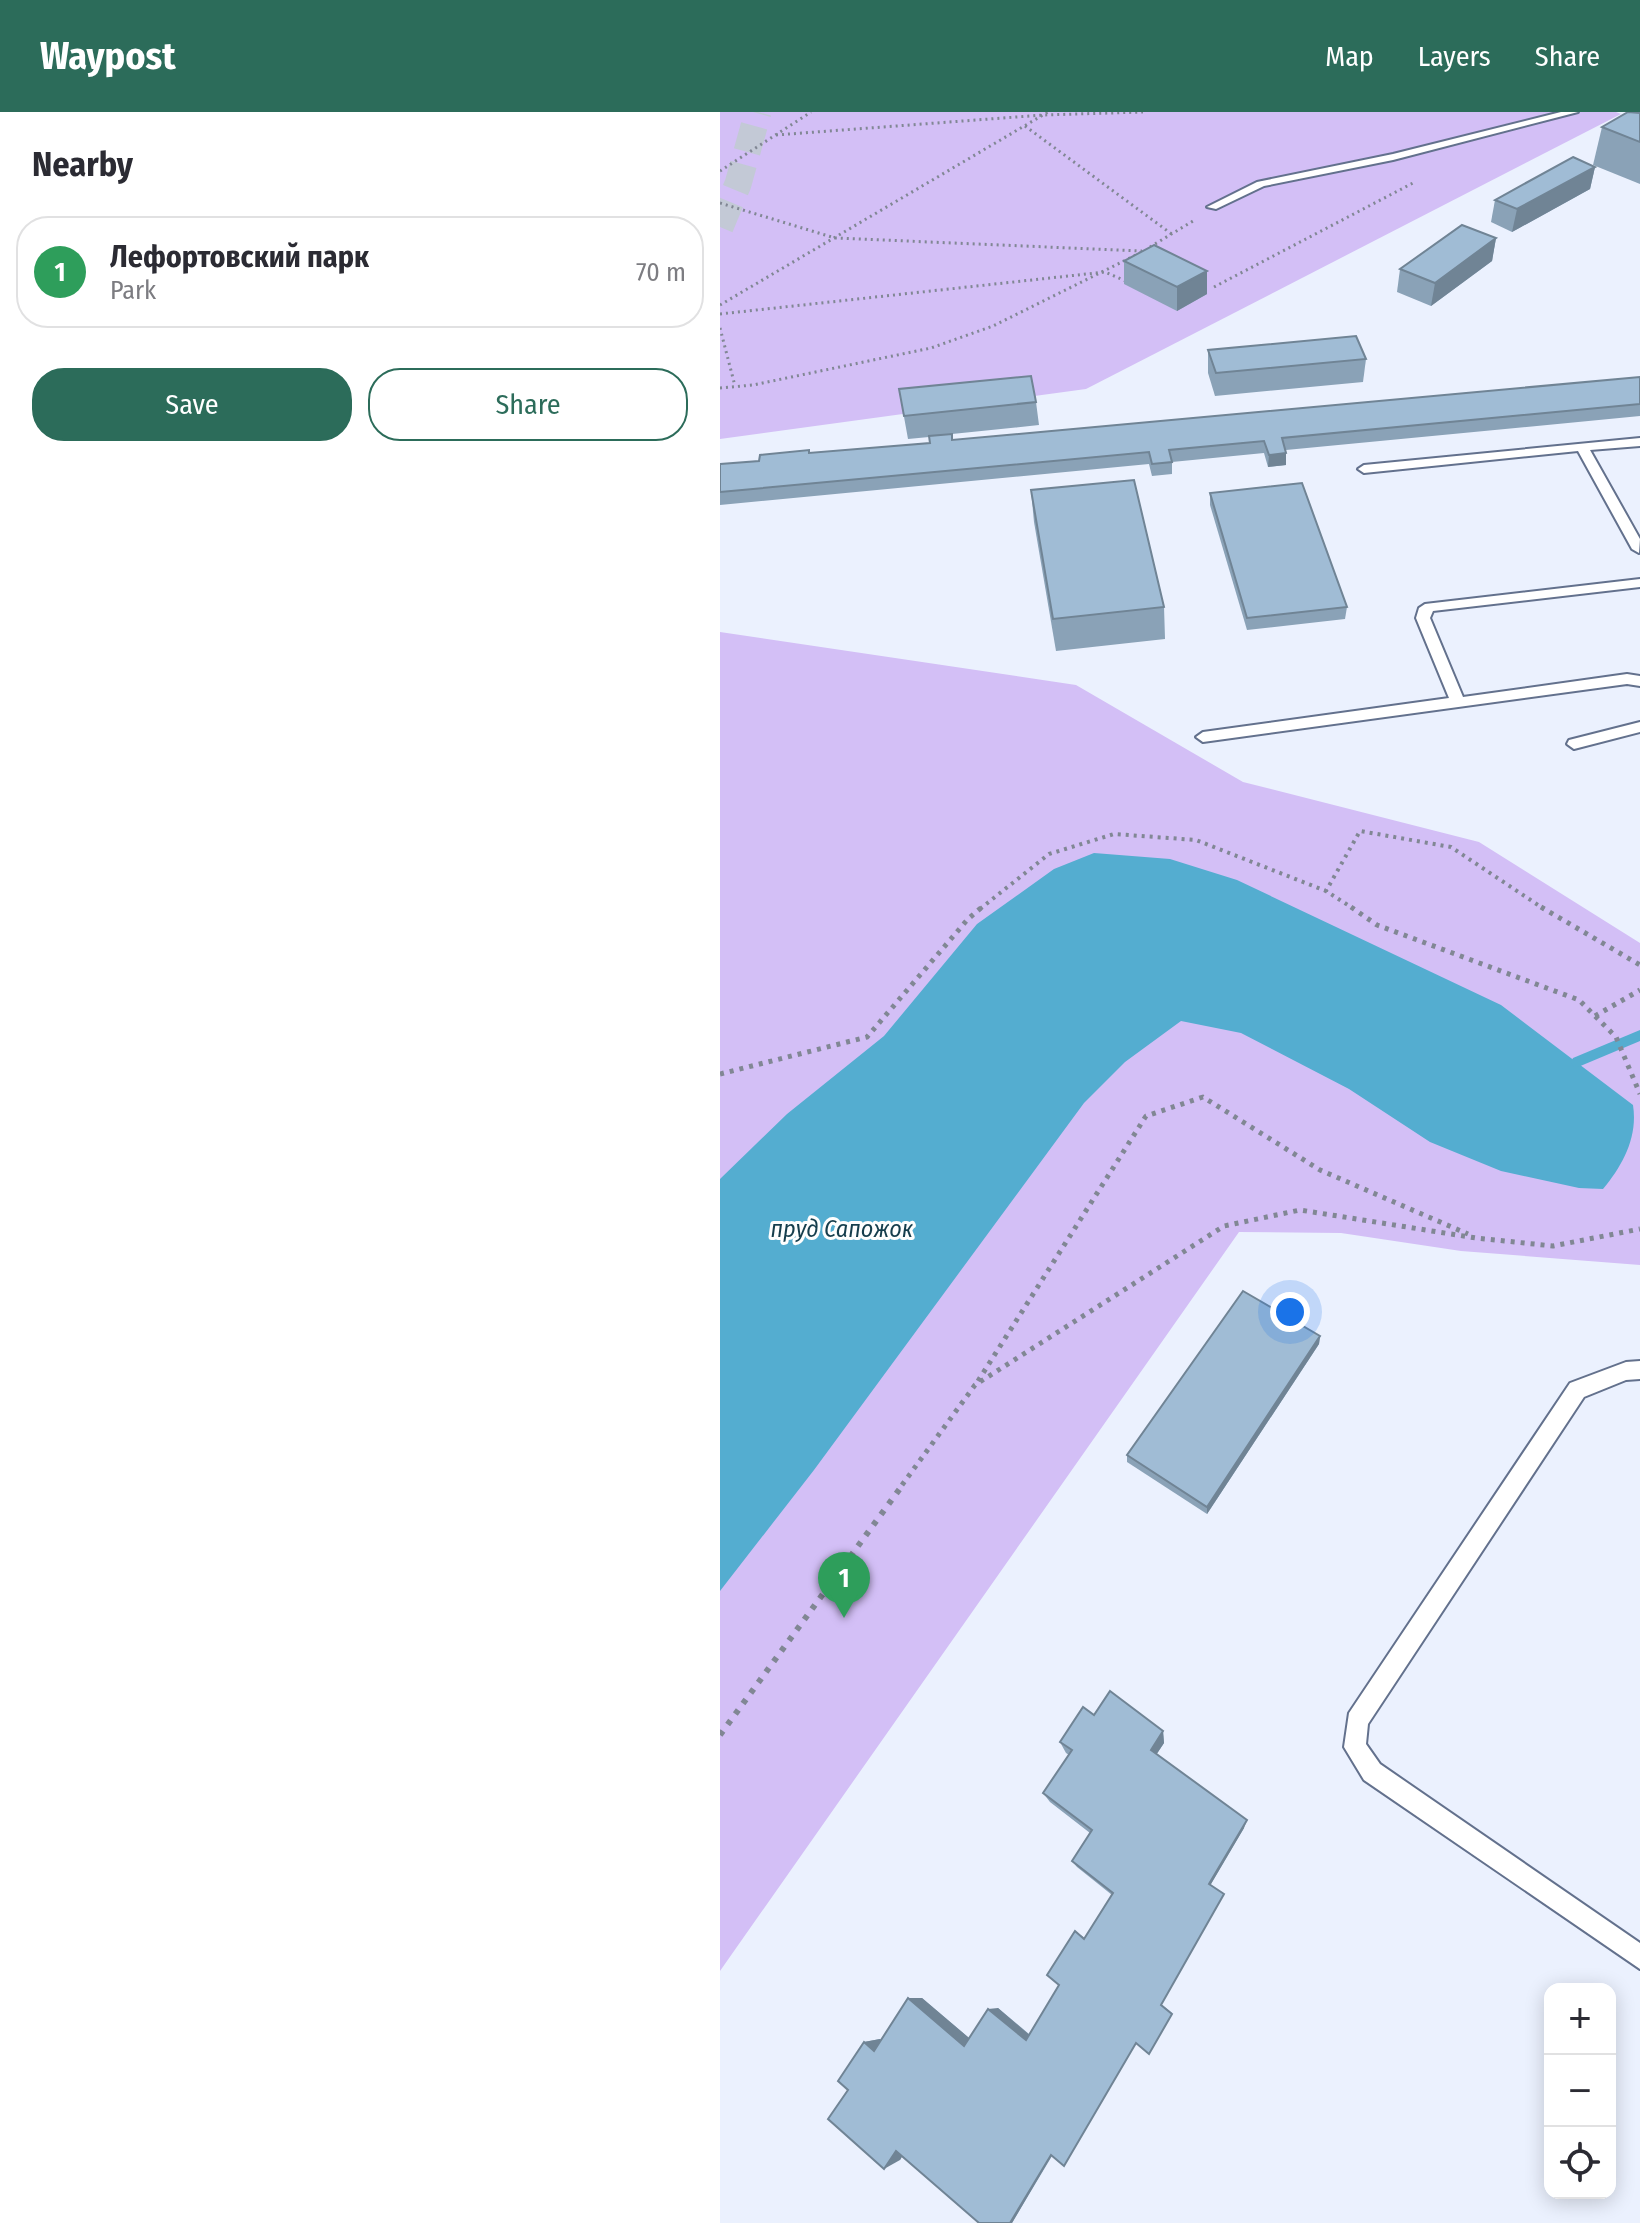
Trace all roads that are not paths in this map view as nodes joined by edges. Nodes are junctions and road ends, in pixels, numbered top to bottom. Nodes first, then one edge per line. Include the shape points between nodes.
1 (1573, 112) edge
2 (1212, 207) road end
3 (1640, 442) edge
4 (1582, 447) junction
5 (1364, 469) dead end
6 (1639, 549) edge
7 (1640, 583) edge
8 (1640, 681) edge
9 (1458, 702) junction
10 (1640, 727) edge
11 (1203, 737) dead end
12 (1574, 744) dead end
13 (1640, 1370) edge
14 (1640, 1957) edge

1 - 2 lane via 1261,184
3 - 4 lane
4 - 5 lane
4 - 6 lane
7 - 9 lane via 1430,607 1423,618
8 - 9 lane
9 - 11 lane
10 - 12 lane
13 - 14 lane via 1577,1390 1357,1721 1355,1747 1372,1772

